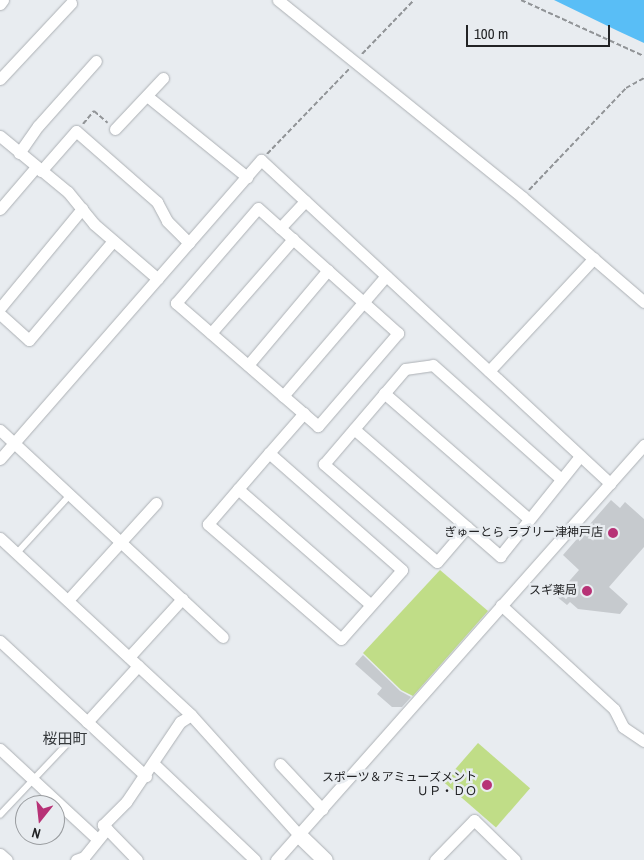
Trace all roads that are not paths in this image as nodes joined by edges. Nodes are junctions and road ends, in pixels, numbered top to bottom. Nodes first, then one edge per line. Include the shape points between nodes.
1 (3, 0) edge
2 (278, 0) edge
3 (71, 3) dead end
4 (0, 4) edge
5 (96, 61) dead end
6 (164, 78) dead end
7 (0, 79) edge
8 (147, 96) junction
9 (115, 129) road end
10 (0, 136) edge
11 (18, 153) junction
12 (39, 169) junction
13 (247, 177) junction
14 (305, 201) junction
15 (0, 209) edge
16 (82, 209) junction
17 (280, 228) junction
18 (293, 239) junction
19 (113, 241) junction
20 (189, 243) junction
21 (594, 258) junction
22 (328, 270) junction
23 (386, 276) junction
24 (158, 279) junction
25 (363, 302) junction
26 (644, 302) edge
27 (0, 308) edge
28 (0, 314) edge
29 (211, 333) junction
30 (248, 365) junction
31 (489, 371) junction
32 (384, 393) junction
33 (283, 396) junction
34 (304, 413) junction
35 (354, 429) junction
36 (0, 430) edge
37 (14, 443) junction
38 (644, 445) edge
39 (269, 453) junction
40 (580, 456) junction
41 (0, 459) edge
42 (561, 479) junction
43 (610, 483) junction
44 (238, 489) junction
45 (70, 494) junction
46 (156, 503) dead end
47 (529, 519) junction
48 (467, 527) junction
49 (0, 538) edge
50 (120, 542) junction
51 (17, 553) junction
52 (182, 598) junction
53 (68, 600) junction
54 (371, 605) junction
55 (501, 605) junction
56 (223, 637) dead end
57 (0, 641) edge
58 (129, 657) junction
59 (138, 666) junction
60 (191, 715) junction
61 (87, 722) junction
62 (71, 740) dead end
63 (644, 741) edge
64 (0, 750) edge
65 (154, 764) junction
66 (280, 764) dead end
67 (146, 776) junction
68 (33, 780) junction
69 (322, 809) junction
70 (0, 816) edge
71 (107, 829) junction
72 (299, 834) junction
73 (96, 838) junction
74 (0, 854) edge
75 (83, 859) edge
76 (7, 860) edge
77 (137, 860) edge
78 (255, 860) edge
79 (276, 860) edge
80 (325, 860) edge
81 (435, 860) edge
82 (515, 860) edge

1 - 4 street
2 - 21 street
3 - 7 street
5 - 11 street
6 - 8 street
8 - 9 street
8 - 13 street
10 - 11 street
11 - 12 street
12 - 15 street
12 - 16 street via 68,192
12 - 20 street via 76,131 157,202 167,222
13 - 14 street via 261,160
13 - 20 street
14 - 17 street
14 - 23 street
16 - 19 street
16 - 27 street
17 - 18 street
17 - 29 street via 258,208 176,303
18 - 22 street
18 - 29 street
19 - 24 street
19 - 28 street via 29,340
20 - 24 street
21 - 26 street
21 - 31 street
22 - 25 street
22 - 30 street
23 - 25 street
23 - 31 street
24 - 37 street
25 - 33 street
25 - 34 street via 398,333 318,426
29 - 30 street
30 - 33 street
31 - 40 street
32 - 35 street
32 - 42 street via 405,369 433,365
32 - 47 street
33 - 34 street
34 - 39 street
35 - 48 street
35 - 48 street via 324,464 438,562
36 - 37 street
37 - 41 street
37 - 45 street
38 - 43 street
39 - 44 street
39 - 54 street via 402,570
40 - 42 street
40 - 43 street
42 - 47 street
43 - 55 street
44 - 54 street
44 - 54 street via 208,524 341,639
45 - 50 street
45 - 51 lane
46 - 50 street
47 - 48 street via 500,556
49 - 51 street
50 - 52 street
50 - 53 street
51 - 53 street
52 - 56 street
52 - 58 street
53 - 58 street
55 - 63 street via 614,709 623,726
55 - 69 street
57 - 61 street
58 - 59 street
59 - 60 street
59 - 61 street
60 - 65 street via 180,722
60 - 72 street
61 - 67 street
62 - 68 lane
64 - 68 street
65 - 67 street
65 - 78 street
66 - 69 street
67 - 71 street via 103,825
68 - 70 lane
68 - 73 street
69 - 72 street
71 - 73 street
71 - 77 street
72 - 79 street
72 - 80 street
73 - 75 street
74 - 76 street
81 - 82 street via 474,820

